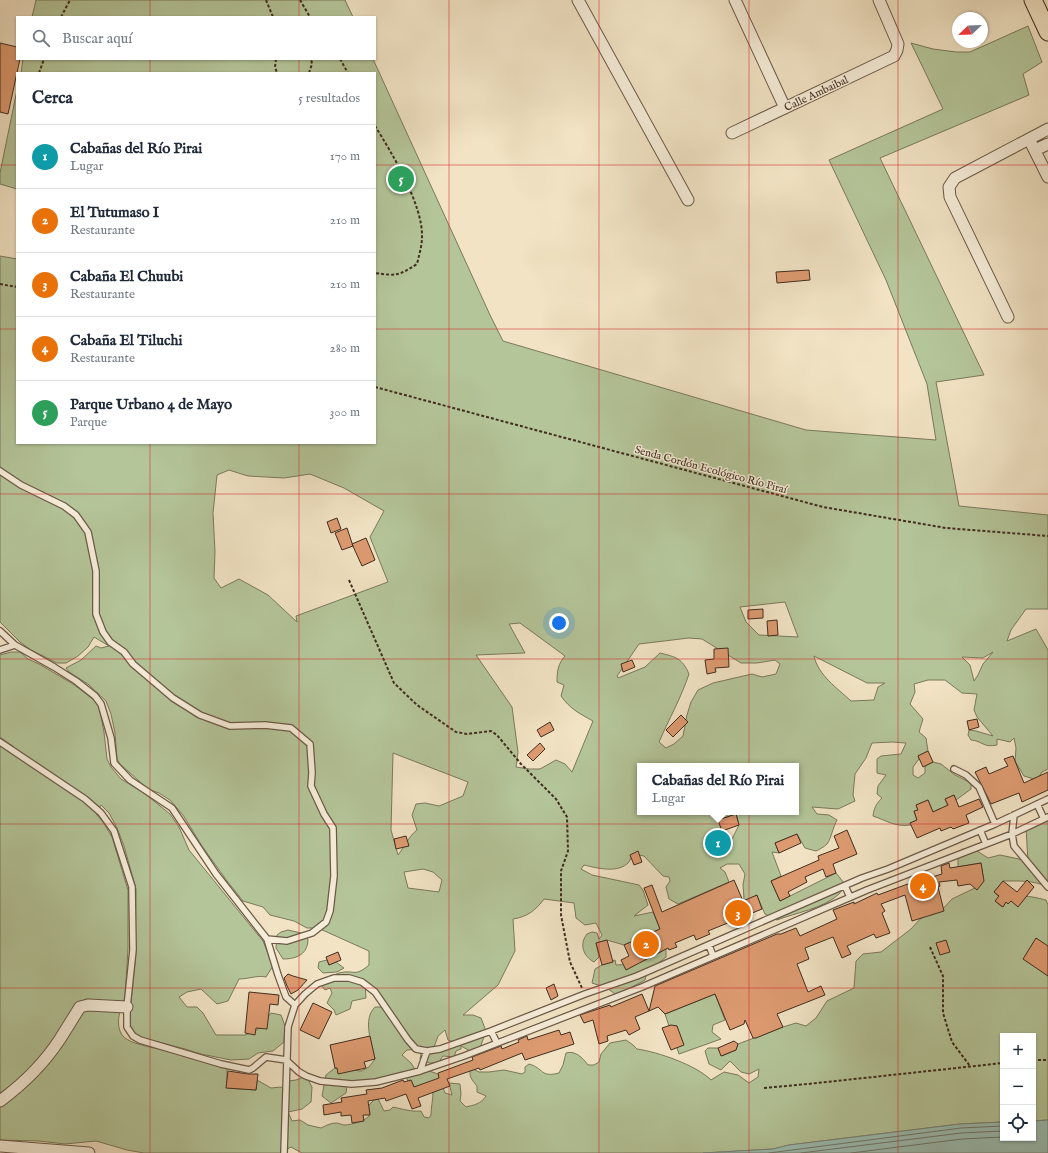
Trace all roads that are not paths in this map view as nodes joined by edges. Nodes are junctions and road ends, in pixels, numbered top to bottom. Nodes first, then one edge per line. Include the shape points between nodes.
1 (578, 0) edge
2 (735, 0) edge
3 (879, 0) edge
4 (1032, 0) edge
5 (1048, 32) edge
6 (786, 108) junction
7 (1048, 129) edge
8 (732, 133) dead end
9 (1029, 138) junction
10 (1048, 144) edge
11 (1035, 150) junction
12 (1048, 177) edge
13 (688, 200) dead end
14 (1008, 317) dead end
15 (0, 471) edge
16 (0, 631) edge
17 (15, 645) junction
18 (0, 650) edge
19 (0, 742) edge
20 (954, 769) dead end
21 (1048, 799) edge
22 (1037, 804) junction
23 (1014, 815) junction
24 (1046, 818) edge
25 (995, 824) junction
26 (980, 830) junction
27 (1012, 834) junction
28 (986, 844) junction
29 (845, 886) junction
30 (1048, 887) edge
31 (850, 898) junction
32 (267, 939) junction
33 (709, 945) junction
34 (714, 956) junction
35 (295, 1006) junction
36 (127, 1007) junction
37 (491, 1031) junction
38 (497, 1043) junction
39 (427, 1051) junction
40 (286, 1060) junction
41 (420, 1071) junction
42 (0, 1101) edge
43 (0, 1146) edge
44 (89, 1153) edge
45 (284, 1153) edge

1 - 13 street
2 - 6 street
3 - 6 street, Calle Ambaibal via 897,39 898,50 890,58
4 - 5 main road
6 - 8 street, Calle Ambaibal
7 - 9 street
9 - 11 street
9 - 14 street via 955,178 948,190
10 - 11 street
11 - 12 street
15 - 32 lane via 21,485 64,506 76,515 88,532 96,571 96,614 110,642 124,652 133,664 173,698 200,715 230,726 291,728 310,744 311,786 333,828 334,876 330,911 326,922 312,933 287,941
16 - 17 lane
17 - 18 lane
17 - 32 lane via 76,681 98,700 111,738 114,763 130,780 172,808 216,874
19 - 36 lane via 85,799 101,813 114,831 132,887 133,950
20 - 25 lane via 966,775 979,787
21 - 22 lane
22 - 23 lane
22 - 24 lane
23 - 25 lane
23 - 27 lane
24 - 27 lane
25 - 26 lane
26 - 28 lane
26 - 29 lane
27 - 28 lane
27 - 30 lane via 1018,852
28 - 31 lane
29 - 31 lane
29 - 33 lane
31 - 34 lane
32 - 35 lane via 286,997
33 - 34 lane
33 - 37 lane via 637,976
34 - 38 lane
35 - 39 lane via 317,984 334,978 349,978 362,982 375,992 416,1049
35 - 40 lane via 288,1027
36 - 40 lane via 127,1027 133,1036 140,1040 249,1070 266,1058
36 - 42 street via 80,1007 46,1058
37 - 38 lane
37 - 39 lane
38 - 41 lane
39 - 41 lane
40 - 41 lane via 306,1076 320,1081 352,1084 376,1082
40 - 45 lane
43 - 44 street

